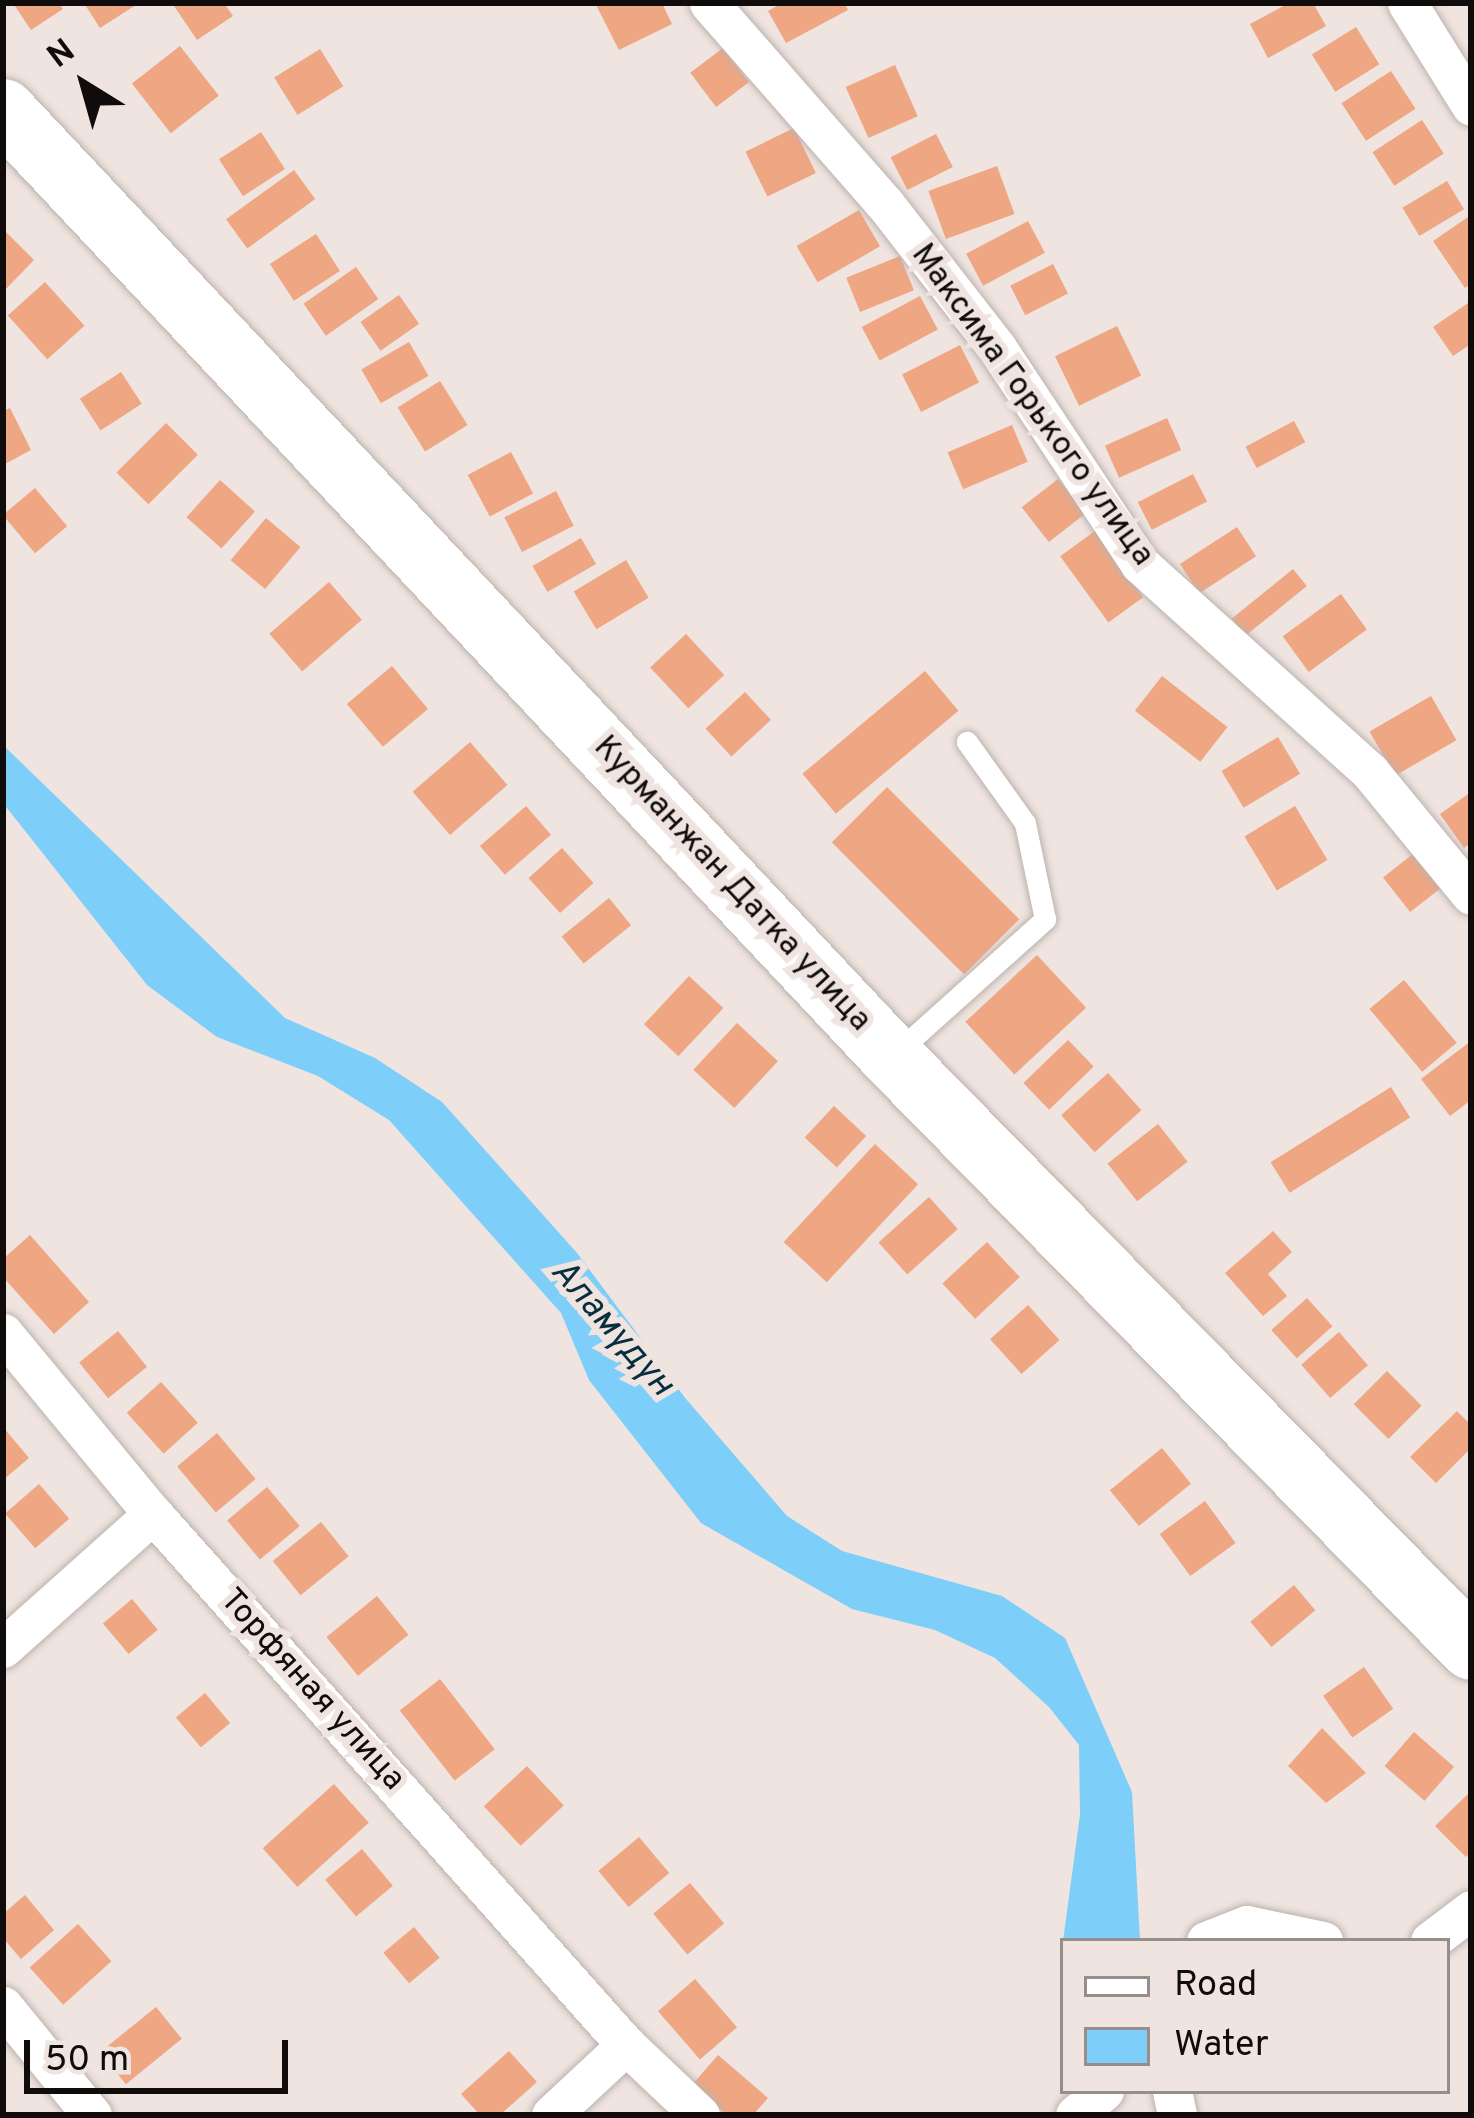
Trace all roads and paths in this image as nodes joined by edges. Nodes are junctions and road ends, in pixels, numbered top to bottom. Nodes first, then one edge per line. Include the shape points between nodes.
1 (709, 3) edge
2 (1407, 3) edge
3 (1471, 106) edge
4 (3, 110) edge
5 (968, 742) dead end
6 (1471, 895) edge
7 (892, 1057) junction
8 (3, 1333) edge
9 (153, 1514) junction
10 (3, 1648) edge
11 (1471, 1648) edge
12 (1471, 1910) edge
13 (1214, 1938) edge
14 (1310, 1938) edge
15 (1434, 1938) edge
16 (3, 2006) edge
17 (626, 2044) junction
18 (1100, 2094) edge
19 (92, 2115) edge
20 (551, 2115) edge
21 (700, 2115) edge
22 (1075, 2115) edge

1 - 6 street, Максима Горького улица via 998,348 1140,564 1370,772
2 - 3 street
4 - 7 main road, Курманжан Датка улица
5 - 7 lane via 1025,824 1045,919
7 - 11 main road, Курманжан Датка улица
8 - 9 street, Торфяная улица
9 - 10 street
9 - 17 street, Торфяная улица
12 - 15 street
13 - 14 street via 1246,1924
16 - 19 street
17 - 20 street
17 - 21 street, Торфяная улица
18 - 22 street

